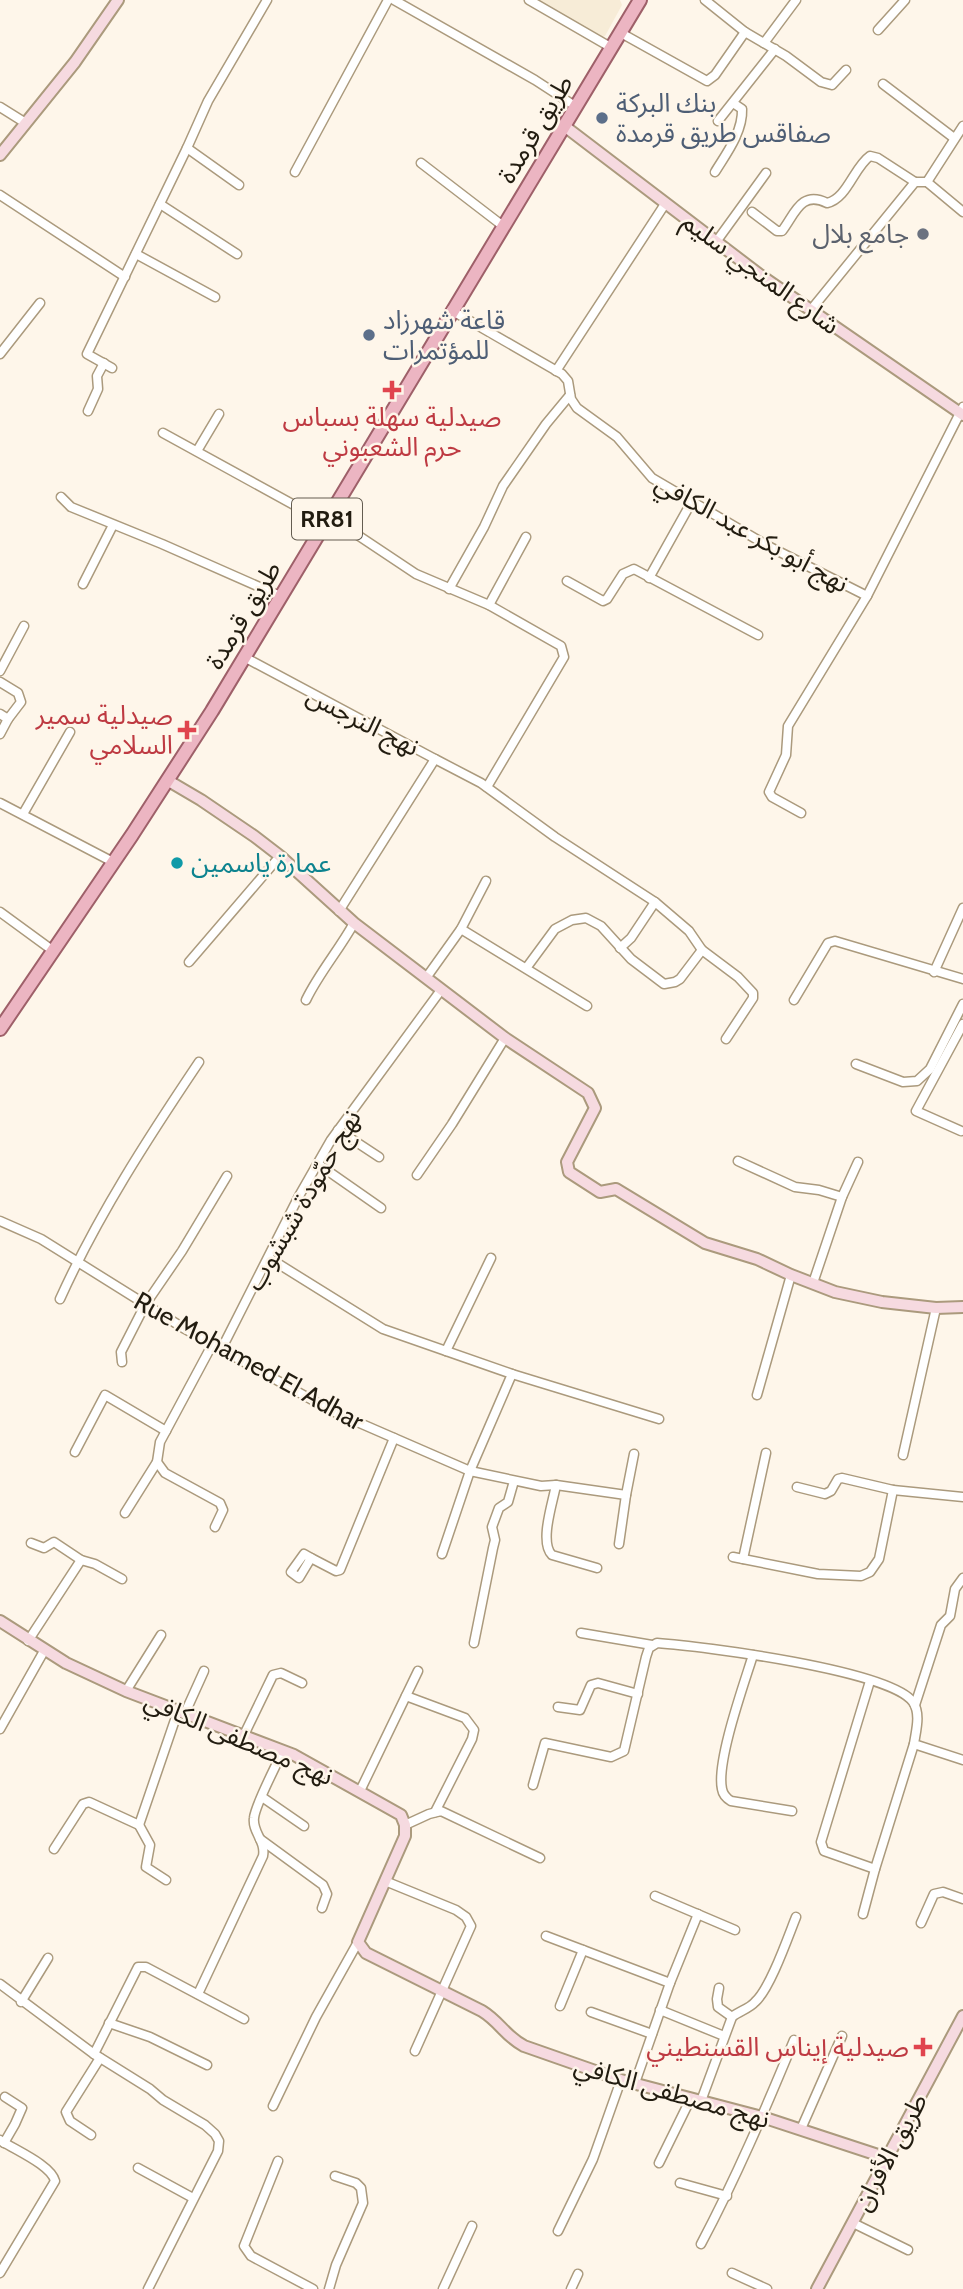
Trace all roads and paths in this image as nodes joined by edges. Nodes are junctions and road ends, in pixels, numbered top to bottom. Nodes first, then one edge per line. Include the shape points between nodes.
1 (267, 0) edge
2 (388, 0) edge
3 (394, 0) edge
4 (529, 0) edge
5 (640, 0) edge
6 (705, 0) edge
7 (796, 0) edge
8 (905, 0) edge
9 (116, 1) edge
10 (878, 30) dead end
11 (621, 33) junction
12 (745, 33) junction
13 (764, 43) junction
14 (612, 48) junction
15 (775, 49) junction
16 (846, 70) dead end
17 (883, 84) dead end
18 (733, 103) junction
19 (575, 106) junction
20 (0, 107) edge
21 (718, 121) dead end
22 (24, 122) junction
23 (564, 125) junction
24 (963, 126) edge
25 (958, 138) edge
26 (187, 148) junction
27 (0, 155) edge
28 (421, 163) dead end
29 (295, 172) dead end
30 (715, 172) dead end
31 (765, 173) dead end
32 (915, 182) junction
33 (927, 183) junction
34 (239, 185) dead end
35 (0, 195) edge
36 (160, 204) junction
37 (665, 204) junction
38 (752, 212) dead end
39 (963, 212) edge
40 (503, 226) junction
41 (716, 242) junction
42 (136, 254) junction
43 (237, 254) dead end
44 (125, 277) junction
45 (215, 297) dead end
46 (40, 303) dead end
47 (452, 310) junction
48 (810, 311) junction
49 (0, 354) edge
50 (556, 371) junction
51 (570, 395) junction
52 (88, 411) dead end
53 (962, 412) edge
54 (219, 414) dead end
55 (163, 433) dead end
56 (197, 451) junction
57 (61, 497) dead end
58 (691, 503) junction
59 (327, 519) junction
60 (113, 525) junction
61 (526, 537) dead end
62 (649, 578) junction
63 (567, 581) dead end
64 (83, 584) dead end
65 (449, 589) junction
66 (280, 596) junction
67 (867, 596) junction
68 (489, 605) junction
69 (24, 626) dead end
70 (758, 635) dead end
71 (244, 657) junction
72 (0, 671) edge
73 (0, 682) edge
74 (4, 717) edge
75 (70, 733) dead end
76 (0, 734) edge
77 (435, 759) junction
78 (167, 780) junction
79 (487, 787) junction
80 (0, 803) edge
81 (801, 813) dead end
82 (23, 814) junction
83 (280, 856) junction
84 (113, 862) junction
85 (486, 881) dead end
86 (655, 902) junction
87 (963, 908) edge
88 (339, 911) junction
89 (0, 912) edge
90 (354, 923) junction
91 (461, 929) junction
92 (620, 948) junction
93 (52, 950) junction
94 (702, 950) junction
95 (189, 962) dead end
96 (527, 967) junction
97 (934, 972) junction
98 (426, 978) junction
99 (963, 979) edge
100 (441, 990) junction
101 (306, 1000) dead end
102 (794, 1000) dead end
103 (963, 1004) edge
104 (587, 1006) dead end
105 (963, 1024) edge
106 (0, 1028) edge
107 (505, 1038) junction
108 (726, 1039) dead end
109 (200, 1062) dead end
110 (856, 1064) dead end
111 (338, 1130) junction
112 (961, 1131) dead end
113 (379, 1157) dead end
114 (738, 1161) dead end
115 (858, 1162) dead end
116 (318, 1164) junction
117 (417, 1175) dead end
118 (227, 1176) dead end
119 (842, 1197) junction
120 (381, 1208) dead end
121 (0, 1221) edge
122 (270, 1258) junction
123 (491, 1258) dead end
124 (78, 1260) junction
125 (791, 1275) junction
126 (813, 1283) junction
127 (60, 1299) dead end
128 (145, 1305) junction
129 (963, 1307) edge
130 (936, 1308) junction
131 (212, 1345) junction
132 (222, 1348) junction
133 (446, 1351) junction
134 (122, 1362) dead end
135 (512, 1374) junction
136 (757, 1395) dead end
137 (659, 1419) dead end
138 (166, 1431) junction
139 (394, 1438) junction
140 (75, 1452) dead end
141 (766, 1453) dead end
142 (634, 1454) dead end
143 (903, 1455) dead end
144 (157, 1462) junction
145 (470, 1471) junction
146 (514, 1481) junction
147 (556, 1485) junction
148 (797, 1487) dead end
149 (893, 1490) junction
150 (626, 1495) junction
151 (963, 1497) edge
152 (125, 1513) dead end
153 (215, 1527) dead end
154 (32, 1544) dead end
155 (619, 1544) dead end
156 (442, 1554) dead end
157 (311, 1558) dead end
158 (733, 1558) dead end
159 (743, 1559) junction
160 (81, 1560) junction
161 (597, 1569) dead end
162 (963, 1578) edge
163 (122, 1579) dead end
164 (0, 1621) edge
165 (581, 1633) dead end
166 (161, 1635) dead end
167 (28, 1641) junction
168 (474, 1643) dead end
169 (652, 1645) junction
170 (44, 1651) junction
171 (753, 1655) junction
172 (204, 1671) dead end
173 (418, 1671) dead end
174 (870, 1681) junction
175 (302, 1683) dead end
176 (126, 1691) junction
177 (638, 1694) junction
178 (406, 1696) junction
179 (915, 1705) junction
180 (558, 1707) dead end
181 (181, 1712) junction
182 (0, 1730) edge
183 (244, 1735) junction
184 (914, 1744) junction
185 (283, 1751) junction
186 (963, 1760) edge
187 (533, 1785) dead end
188 (360, 1791) junction
189 (262, 1797) junction
190 (792, 1811) dead end
191 (435, 1812) junction
192 (139, 1825) junction
193 (405, 1825) junction
194 (304, 1826) dead end
195 (260, 1839) junction
196 (54, 1849) dead end
197 (540, 1858) dead end
198 (875, 1869) junction
199 (166, 1880) dead end
200 (385, 1881) junction
201 (655, 1896) dead end
202 (963, 1899) edge
203 (322, 1908) dead end
204 (698, 1914) junction
205 (863, 1914) dead end
206 (796, 1917) dead end
207 (921, 1923) dead end
208 (735, 1930) dead end
209 (546, 1936) dead end
210 (358, 1942) junction
211 (583, 1950) junction
212 (48, 1958) dead end
213 (670, 1983) junction
214 (0, 1984) edge
215 (719, 1988) dead end
216 (441, 1991) junction
217 (198, 1994) junction
218 (21, 2002) junction
219 (560, 2006) dead end
220 (660, 2010) junction
221 (591, 2012) dead end
222 (963, 2016) edge
223 (732, 2017) junction
224 (244, 2019) dead end
225 (109, 2023) junction
226 (652, 2034) junction
227 (724, 2036) junction
228 (842, 2036) dead end
229 (794, 2040) dead end
230 (415, 2051) dead end
231 (97, 2056) junction
232 (207, 2065) dead end
233 (621, 2080) junction
234 (635, 2082) junction
235 (5, 2097) dead end
236 (696, 2100) junction
237 (273, 2106) dead end
238 (762, 2117) junction
239 (801, 2129) junction
240 (91, 2135) dead end
241 (2, 2142) edge
242 (887, 2158) junction
243 (278, 2161) dead end
244 (659, 2163) dead end
245 (138, 2168) dead end
246 (335, 2176) dead end
247 (680, 2183) dead end
248 (727, 2196) junction
249 (193, 2198) junction
250 (853, 2223) junction
251 (471, 2226) dead end
252 (558, 2231) dead end
253 (701, 2244) dead end
254 (908, 2250) dead end
255 (0, 2273) edge
256 (732, 2273) dead end
257 (578, 2274) dead end
258 (148, 2289) edge
259 (313, 2289) edge
260 (329, 2289) edge
261 (443, 2289) edge
262 (571, 2289) edge
263 (766, 2289) edge
264 (817, 2289) edge

1 - 26 street via 208,101
2 - 29 street
3 - 19 street
4 - 14 street
5 - 11 main road, طريق قرمدة / RR81
6 - 12 street
7 - 13 street
8 - 10 street
9 - 22 street via 75,62
11 - 12 street via 707,81
11 - 14 main road, طريق قرمدة / RR81
12 - 13 street
13 - 15 street
14 - 19 main road, طريق قرمدة / RR81
15 - 16 street via 827,85 837,82
15 - 18 street
17 - 25 street
18 - 21 street
18 - 30 street via 742,109 740,125
19 - 23 main road, طريق قرمدة / RR81
20 - 22 street
22 - 27 street
23 - 37 street, شارع المنجي سليم
23 - 40 main road, طريق قرمدة / RR81
24 - 25 street
25 - 33 street
26 - 34 street
26 - 36 street
28 - 40 street
31 - 41 street
32 - 33 street
32 - 38 street via 870,156 835,201 807,200 782,231
32 - 48 street
33 - 39 street
35 - 44 street
36 - 42 street
36 - 43 street
37 - 41 street, شارع المنجي سليم
37 - 50 street
40 - 47 main road, طريق قرمدة / RR81
41 - 48 street, شارع المنجي سليم
42 - 44 street
42 - 45 street
44 - 52 street via 87,354 108,365 97,376 98,389
46 - 49 street
47 - 50 street, نهج أبو بكر عبد الكافي
47 - 59 main road, طريق قرمدة / RR81
48 - 53 street, شارع المنجي سليم
50 - 51 street, نهج أبو بكر عبد الكافي via 568,381
51 - 58 street, نهج أبو بكر عبد الكافي via 577,408 617,437 646,474
51 - 65 street via 499,493
53 - 67 street
54 - 56 street
55 - 56 street
56 - 59 street
57 - 60 street via 71,507
58 - 62 street
58 - 67 street, نهج أبو بكر عبد الكافي
59 - 65 street via 415,574
59 - 66 main road, طريق قرمدة / RR81
60 - 64 street
60 - 66 street
61 - 68 street
62 - 63 street via 634,569 626,571 603,601
62 - 70 street
65 - 68 street
66 - 71 main road, طريق قرمدة / RR81
67 - 81 street via 788,726 786,755 769,792
68 - 79 street via 550,638 565,652
69 - 72 street
71 - 77 street, نهج النرجس
71 - 78 main road, طريق قرمدة / RR81
73 - 74 street via 19,693 22,702
74 - 76 street
75 - 82 street
77 - 79 street
77 - 88 street, نهج النرجس
78 - 83 street
78 - 84 main road, طريق قرمدة / RR81
79 - 86 street
80 - 82 street
82 - 84 street
83 - 88 street
83 - 95 street
84 - 93 main road, طريق قرمدة / RR81
85 - 91 street
86 - 92 street
86 - 94 street via 689,931
87 - 97 street
88 - 90 street
89 - 93 street
90 - 98 street
90 - 101 street
91 - 96 street
91 - 98 street
92 - 94 street via 667,984 680,979
92 - 96 street via 600,926 581,918 555,929
93 - 106 main road, طريق قرمدة / RR81
94 - 108 street via 753,993
96 - 104 street
97 - 99 street
97 - 102 street via 835,941 828,943
98 - 100 street
100 - 107 street
100 - 111 street, نهج حمّودة شبشوب
103 - 110 street via 930,1069 917,1081 903,1082
105 - 112 street via 916,1111
107 - 117 street
107 - 125 street via 583,1089 595,1104 568,1157 572,1175 600,1192 616,1189 705,1243
109 - 124 street via 136,1157
111 - 113 street
111 - 116 street, نهج حمّودة شبشوب
114 - 119 street via 795,1187
115 - 119 street
116 - 120 street
116 - 122 street, نهج حمّودة شبشوب
118 - 128 street
119 - 126 street
121 - 124 street, Rue Mohamed El Adhar
122 - 132 street, نهج حمّودة شبشوب
122 - 133 street via 383,1329
123 - 133 street
124 - 127 street
124 - 128 street, Rue Mohamed El Adhar
125 - 126 street
125 - 136 street
126 - 130 street via 882,1302
128 - 131 street, Rue Mohamed El Adhar
128 - 134 street via 121,1352
129 - 130 street
130 - 143 street
131 - 132 street, Rue Mohamed El Adhar
131 - 138 street
132 - 139 street, Rue Mohamed El Adhar via 315,1403
133 - 135 street
135 - 137 street
135 - 145 street
138 - 140 street via 105,1395
138 - 144 street
139 - 145 street, Rue Mohamed El Adhar
139 - 157 street via 340,1570
141 - 159 street
142 - 150 street
144 - 152 street
144 - 153 street via 165,1473 220,1503 223,1510
145 - 146 street, Rue Mohamed El Adhar
145 - 156 street
146 - 147 street, Rue Mohamed El Adhar
146 - 168 street via 508,1502 499,1508 492,1527 495,1540
147 - 150 street, Rue Mohamed El Adhar
147 - 161 street via 547,1550
148 - 149 street via 825,1494 842,1478
149 - 151 street
149 - 159 street via 879,1559 870,1572 861,1576 818,1574
150 - 155 street
154 - 160 street via 44,1548 54,1542
158 - 159 street
160 - 163 street
160 - 167 street
162 - 179 street via 950,1616 941,1625
164 - 167 street, نهج مصطفى الكافي
165 - 169 street
166 - 176 street
167 - 170 street, نهج مصطفى الكافي
169 - 171 street
169 - 177 street
170 - 176 street, نهج مصطفى الكافي
170 - 182 street
171 - 174 street
171 - 190 street via 727,1745 721,1786 731,1801
172 - 181 street
173 - 178 street
174 - 179 street via 905,1694
174 - 198 street via 821,1848
175 - 183 street via 281,1673 273,1675
176 - 181 street, نهج مصطفى الكافي
177 - 180 street via 598,1683 591,1685 580,1710
177 - 187 street via 620,1755 545,1743
178 - 188 street
178 - 191 street via 465,1718 474,1730
179 - 184 street
181 - 183 street, نهج مصطفى الكافي
181 - 192 street
183 - 185 street, نهج مصطفى الكافي
184 - 186 street
184 - 198 street
185 - 188 street, نهج مصطفى الكافي
185 - 189 street
188 - 193 street, نهج مصطفى الكافي via 401,1815
189 - 194 street
189 - 195 street via 253,1820
191 - 193 street
191 - 197 street
192 - 196 street via 89,1802 83,1804
192 - 199 street via 150,1845 146,1867
193 - 200 street via 405,1836
195 - 203 street via 323,1885 327,1894
195 - 217 street via 263,1856
198 - 205 street
200 - 210 street
200 - 216 street via 456,1910 471,1926
201 - 204 street
202 - 207 street via 943,1892 934,1894
204 - 208 street
204 - 213 street
206 - 223 street via 760,1997
209 - 211 street
210 - 216 street, نهج مصطفى الكافي via 381,1962
210 - 237 street
211 - 213 street
211 - 219 street
212 - 218 street
213 - 220 street
214 - 218 street
215 - 223 street via 718,2007
216 - 230 street
216 - 233 street, نهج مصطفى الكافي via 497,2020 510,2039 524,2046
217 - 224 street
217 - 225 street via 138,1967
218 - 231 street
220 - 226 street
220 - 227 street
221 - 226 street
222 - 242 street, طريق الأفران
223 - 227 street
225 - 231 street
225 - 232 street
226 - 234 street
227 - 236 street
228 - 239 street
229 - 238 street
231 - 240 street via 66,2112 70,2121
231 - 249 street via 215,2134 218,2151
233 - 234 street, نهج مصطفى الكافي
233 - 252 street via 593,2159
234 - 236 street, نهج مصطفى الكافي
235 - 241 street via 22,2108
236 - 238 street, نهج مصطفى الكافي
236 - 244 street
238 - 239 street, نهج مصطفى الكافي
238 - 248 street
239 - 242 street, نهج مصطفى الكافي
241 - 255 street via 43,2166 55,2181
242 - 250 street, طريق الأفران
243 - 259 street via 244,2246 251,2256
245 - 249 street
246 - 260 street via 356,2183 363,2203
247 - 248 street
248 - 253 street
249 - 258 street
250 - 254 street
250 - 264 street, طريق الأفران
251 - 261 street
256 - 263 street
257 - 262 street

